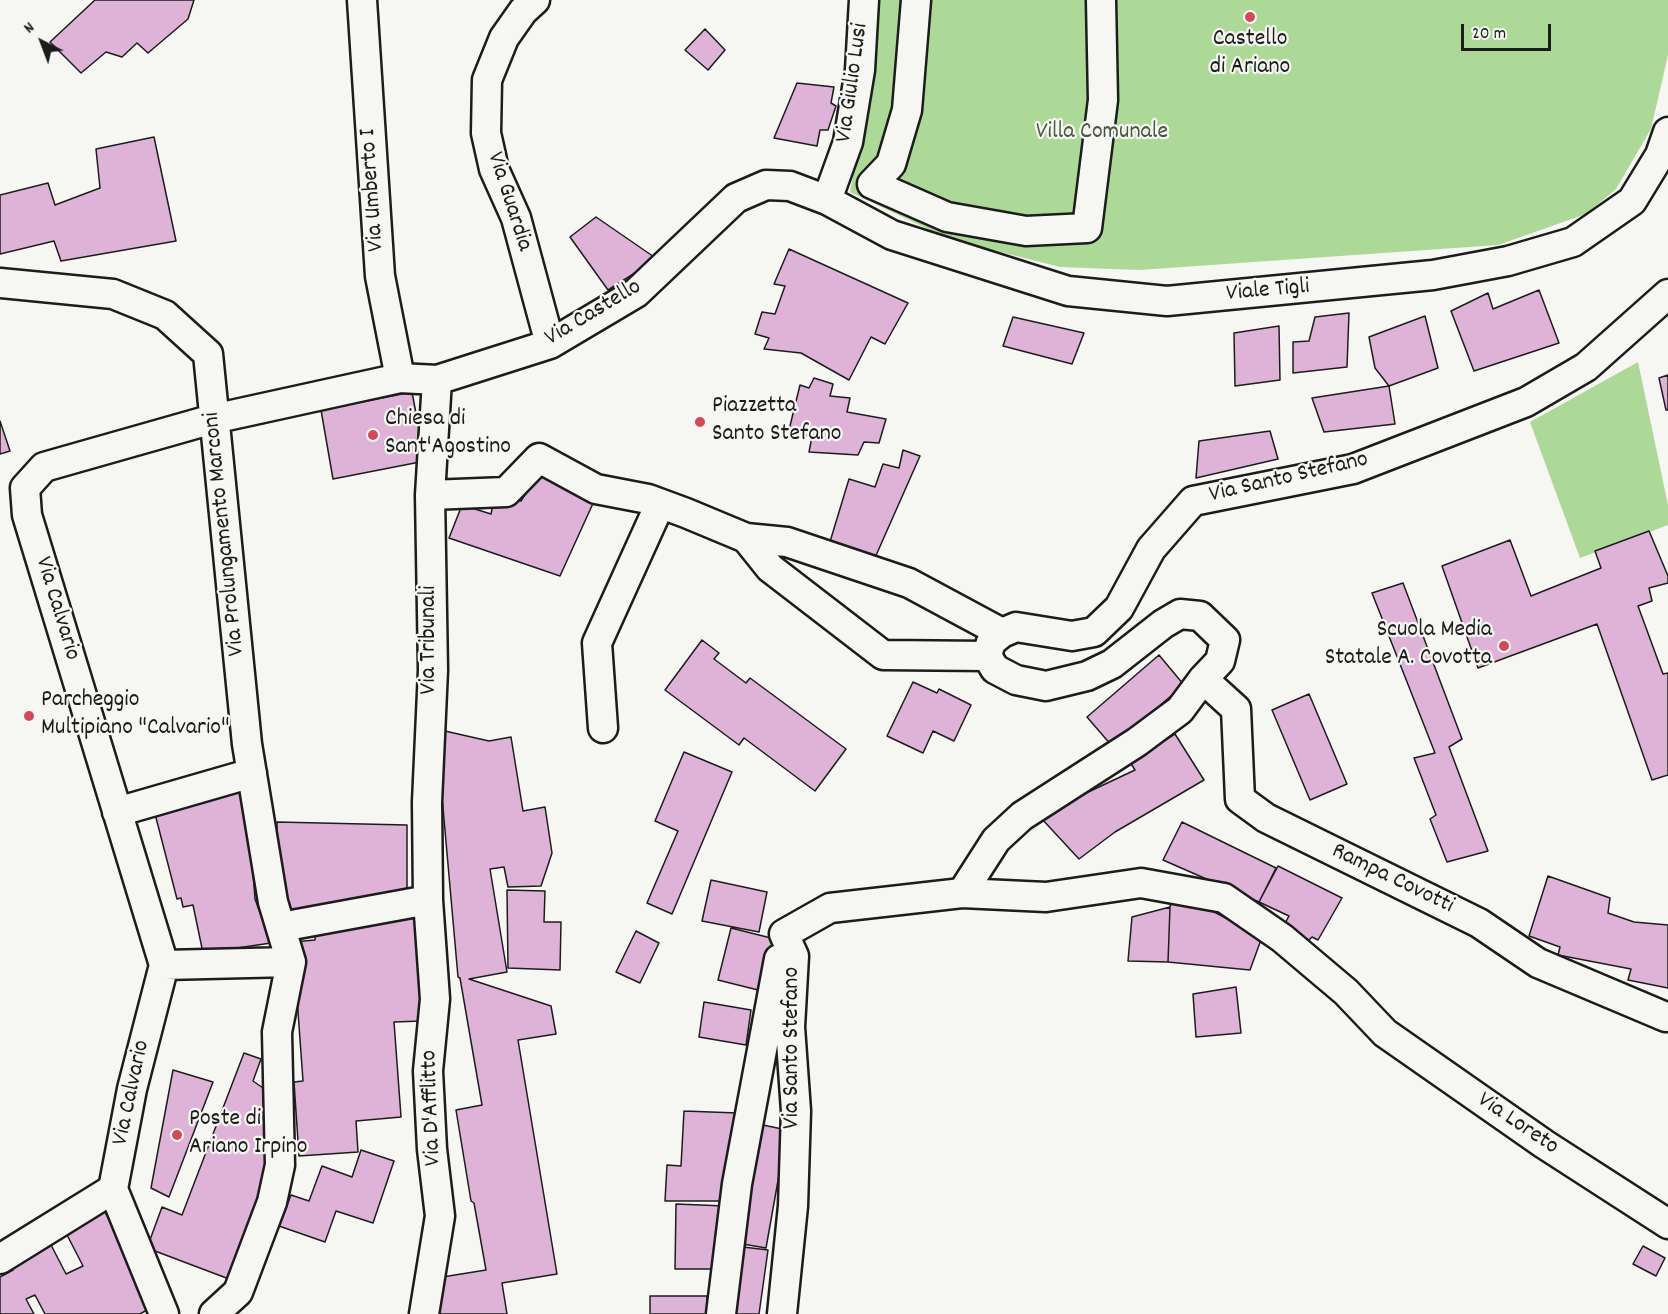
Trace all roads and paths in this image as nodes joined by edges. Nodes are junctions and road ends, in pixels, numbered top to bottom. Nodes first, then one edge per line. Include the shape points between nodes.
1 (362, 0) edge
2 (535, 0) edge
3 (864, 0) edge
4 (916, 0) edge
5 (1101, 0) edge
6 (1668, 132) edge
7 (827, 200) junction
8 (0, 283) edge
9 (1668, 294) edge
10 (550, 344) junction
11 (400, 378) junction
12 (437, 380) junction
13 (213, 419) junction
14 (430, 495) junction
15 (660, 504) junction
16 (746, 538) junction
17 (994, 644) junction
18 (1203, 679) junction
19 (603, 728) dead end
20 (252, 773) junction
21 (117, 812) junction
22 (962, 894) junction
23 (428, 900) junction
24 (280, 927) junction
25 (784, 934) junction
26 (291, 962) junction
27 (164, 965) junction
28 (1666, 1017) dead end
29 (1370, 1019) joint
30 (113, 1189) junction
31 (1668, 1224) edge
32 (0, 1259) edge
33 (164, 1314) edge
34 (214, 1314) edge
35 (424, 1314) edge
36 (721, 1314) edge
37 (782, 1314) edge

1 - 11 street, Via Umberto I via 380,276
2 - 10 street, Via Guardia via 504,38 487,80 486,134 494,169 516,218
3 - 7 street, Via Giulio Lusi via 860,70 848,142
4 - 5 street via 907,110 891,164 872,184 947,217 1026,231 1087,228 1103,100
6 - 7 street, Viale Tigli via 1660,155 1632,201 1573,242 1508,261 1433,274 1167,301 1068,291 892,235
7 - 10 street, Via Castello via 790,186 766,185 736,198 636,292
8 - 13 street, Via Prolungamento Marconi via 113,294 165,315 208,354
9 - 17 street, Via Santo Stefano via 1586,367 1526,402 1353,469 1193,501 1151,549 1119,608 1094,632 1072,636 1016,627
10 - 12 street, Via Castello
11 - 12 street, Via Castello
11 - 13 street, Via Calvario
12 - 14 street, Via Tribunali
13 - 20 street, Via Prolungamento Marconi
13 - 21 street, Via Calvario via 44,467 25,488 27,514
14 - 15 street via 506,492 539,458 596,489
14 - 23 street, Via Tribunali via 433,670 427,802
15 - 16 street
15 - 19 street via 597,643
16 - 17 street via 787,542 909,583
16 - 17 street, Via Santo Stefano via 770,568 883,655
17 - 18 street via 995,669 1016,680 1046,686 1087,676 1112,664 1180,614 1200,616 1225,640 1220,661
18 - 22 street via 1171,717 1022,816 996,840
18 - 28 street, Rampa Covotti via 1236,709 1240,799 1266,818 1479,923 1538,963
20 - 21 street
20 - 24 street, Via Prolungamento Marconi
21 - 27 street, Via Calvario
22 - 25 street, Via Santo Stefano via 830,908
22 - 29 street, Via Santo Stefano via 1046,897 1141,884 1224,898 1346,992
23 - 24 street
23 - 35 street, Via D'Afflitto via 435,999 428,1071 440,1216
24 - 26 street, Via Prolungamento Marconi
25 - 36 street via 737,1184
25 - 37 street, Via Santo Stefano via 794,956 790,1027 796,1110 793,1206
26 - 27 street
26 - 34 street, Via Prolungamento Marconi via 277,1032 280,1165 272,1202 238,1292
27 - 30 street, Via Calvario via 132,1089
29 - 31 street, Via Loreto via 1544,1144
30 - 32 street
30 - 33 street

